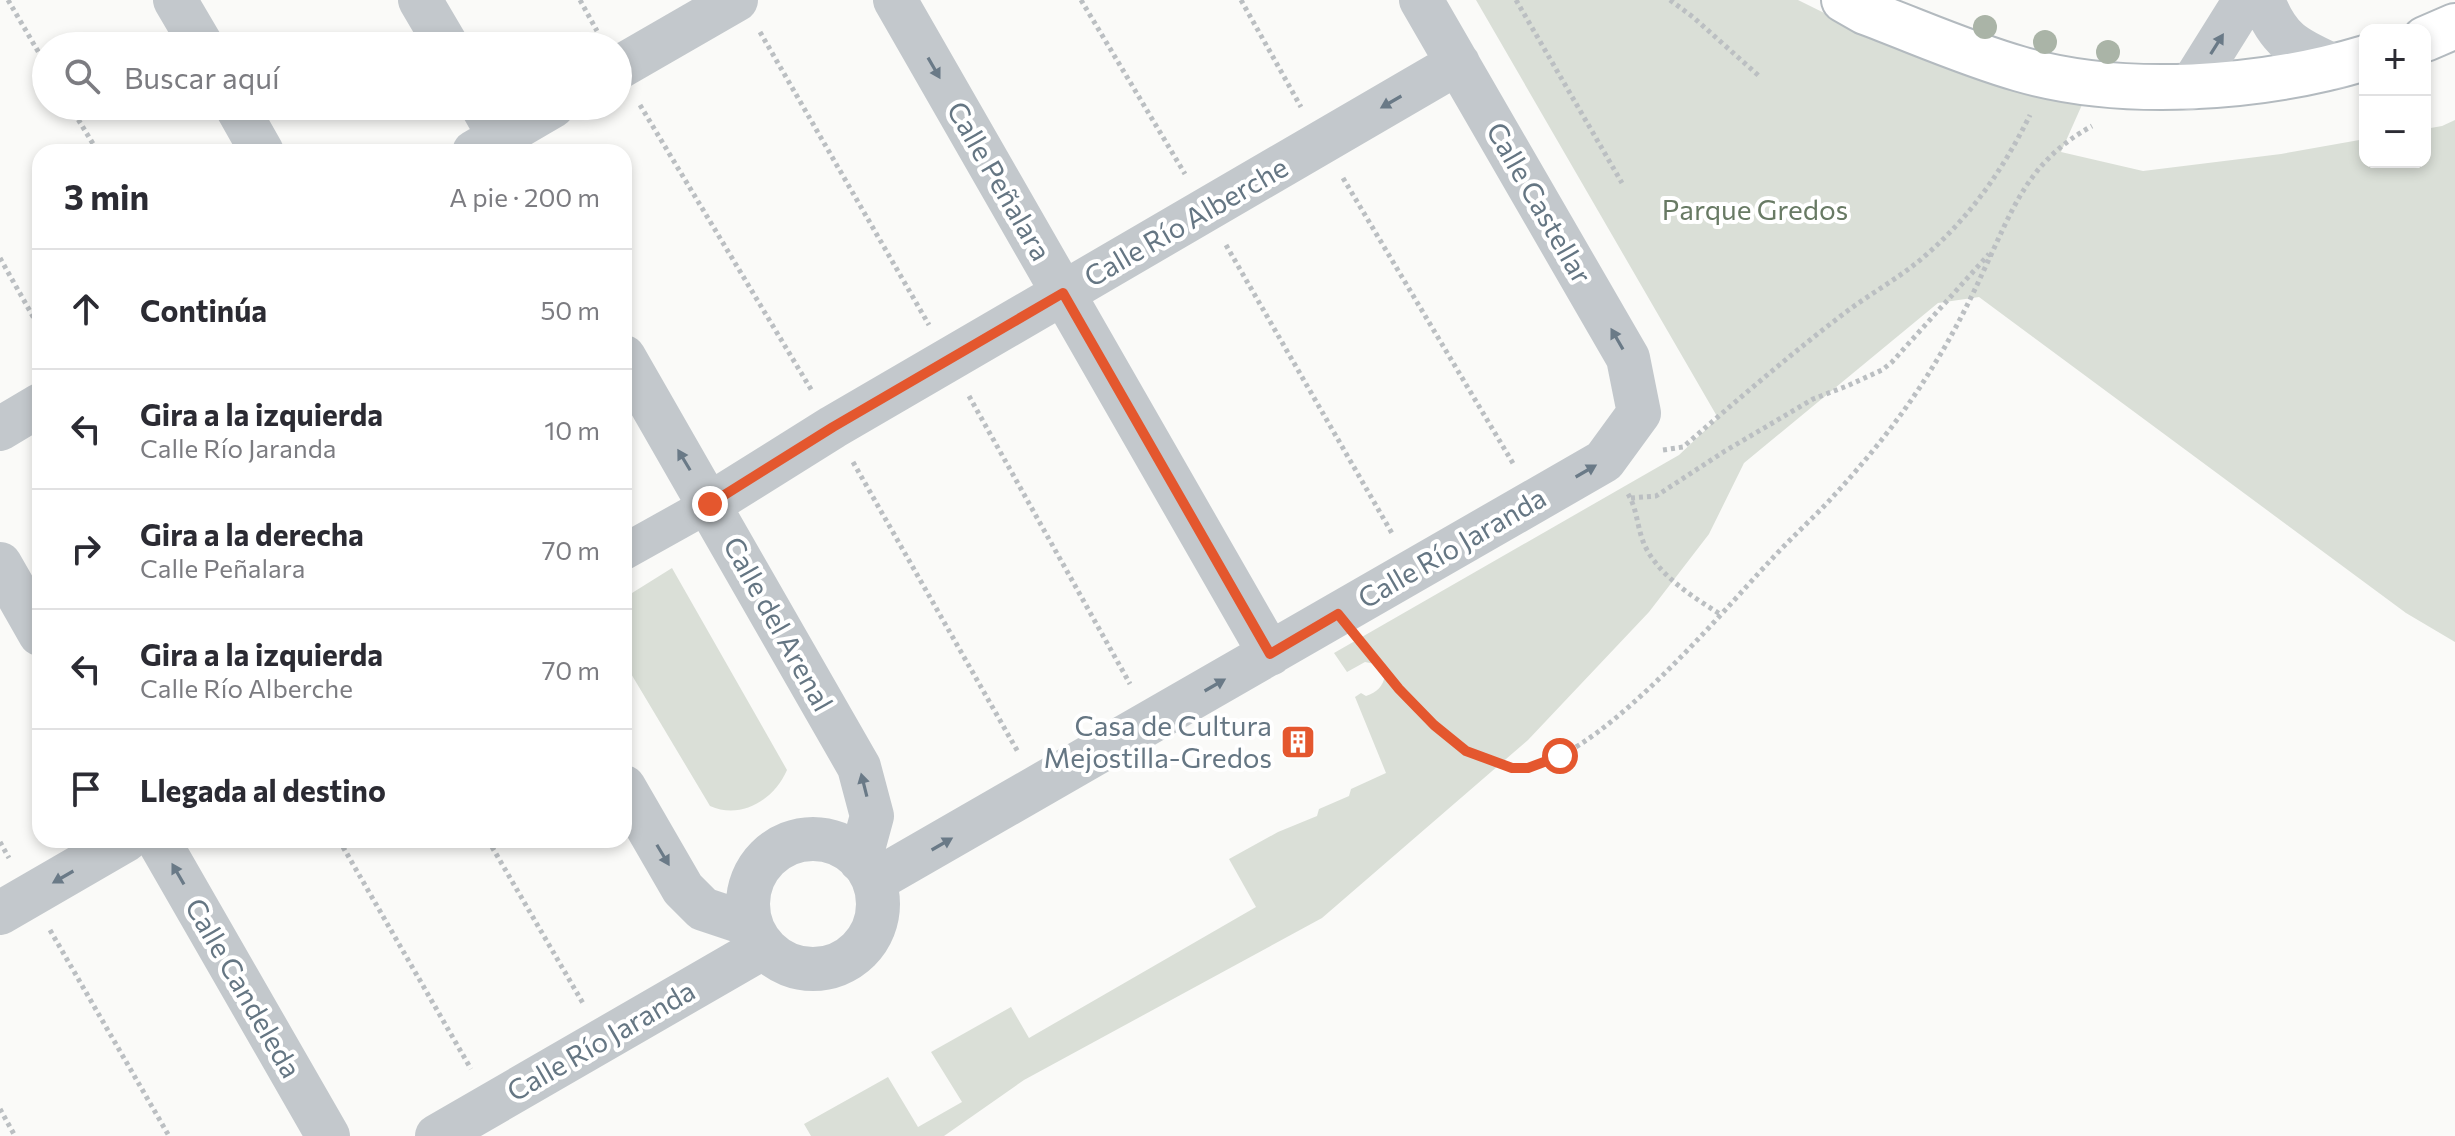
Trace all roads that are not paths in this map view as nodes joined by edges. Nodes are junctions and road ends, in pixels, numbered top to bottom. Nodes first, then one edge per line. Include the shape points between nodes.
1 (175, 0) edge
2 (420, 0) edge
3 (736, 0) edge
4 (895, 0) edge
5 (1421, 0) edge
6 (1844, 0) edge
7 (2245, 0) edge
8 (2263, 0) edge
9 (2455, 26) edge
10 (194, 32) edge
11 (439, 32) edge
12 (2431, 36) edge
13 (632, 41) edge
14 (2350, 62) edge
15 (1458, 63) junction
16 (2190, 88) junction
17 (244, 120) edge
18 (525, 120) edge
19 (491, 137) edge
20 (257, 144) edge
21 (1063, 293) junction
22 (632, 371) edge
23 (32, 410) edge
24 (1639, 413) joint
25 (0, 429) edge
26 (710, 504) junction
27 (632, 548) edge
28 (0, 564) edge
29 (32, 620) edge
30 (1270, 654) junction
31 (632, 801) edge
32 (112, 848) edge
33 (163, 848) edge
34 (867, 870) junction
35 (15, 904) edge
36 (758, 936) junction
37 (328, 1136) edge
38 (437, 1136) edge

1 - 10 street
2 - 11 street
3 - 13 street
4 -> 21 street, Calle Peñalara
5 - 15 street, Calle Castellar
6 - 16 main road via 2020,69 2123,86
16 -> 7 street
8 - 14 street via 2269,18 2292,46
9 - 12 main road
14 - 16 main road
15 -> 21 street, Calle Río Alberche
24 -> 15 street, Calle Castellar via 1628,358
17 - 20 street
18 - 19 street
21 - 26 street, Calle Río Alberche
21 - 30 street, Calle Peñalara
26 -> 22 street, Calle del Arenal
23 - 25 street
30 -> 24 street, Calle Río Jaranda via 1604,461
26 - 27 street, Calle Río Alberche
34 -> 26 street, Calle del Arenal via 872,816 859,767
28 - 29 street
34 -> 30 street, Calle Río Jaranda
31 -> 36 street via 683,889 703,909
32 -> 35 street
37 -> 33 street, Calle Candeleda
34 - 36 street via 828,841 803,840 780,849 761,865 750,887 748,913
34 - 36 street via 878,903 875,926 847,960 803,968 781,961
36 - 38 street, Calle Río Jaranda via 604,1039

